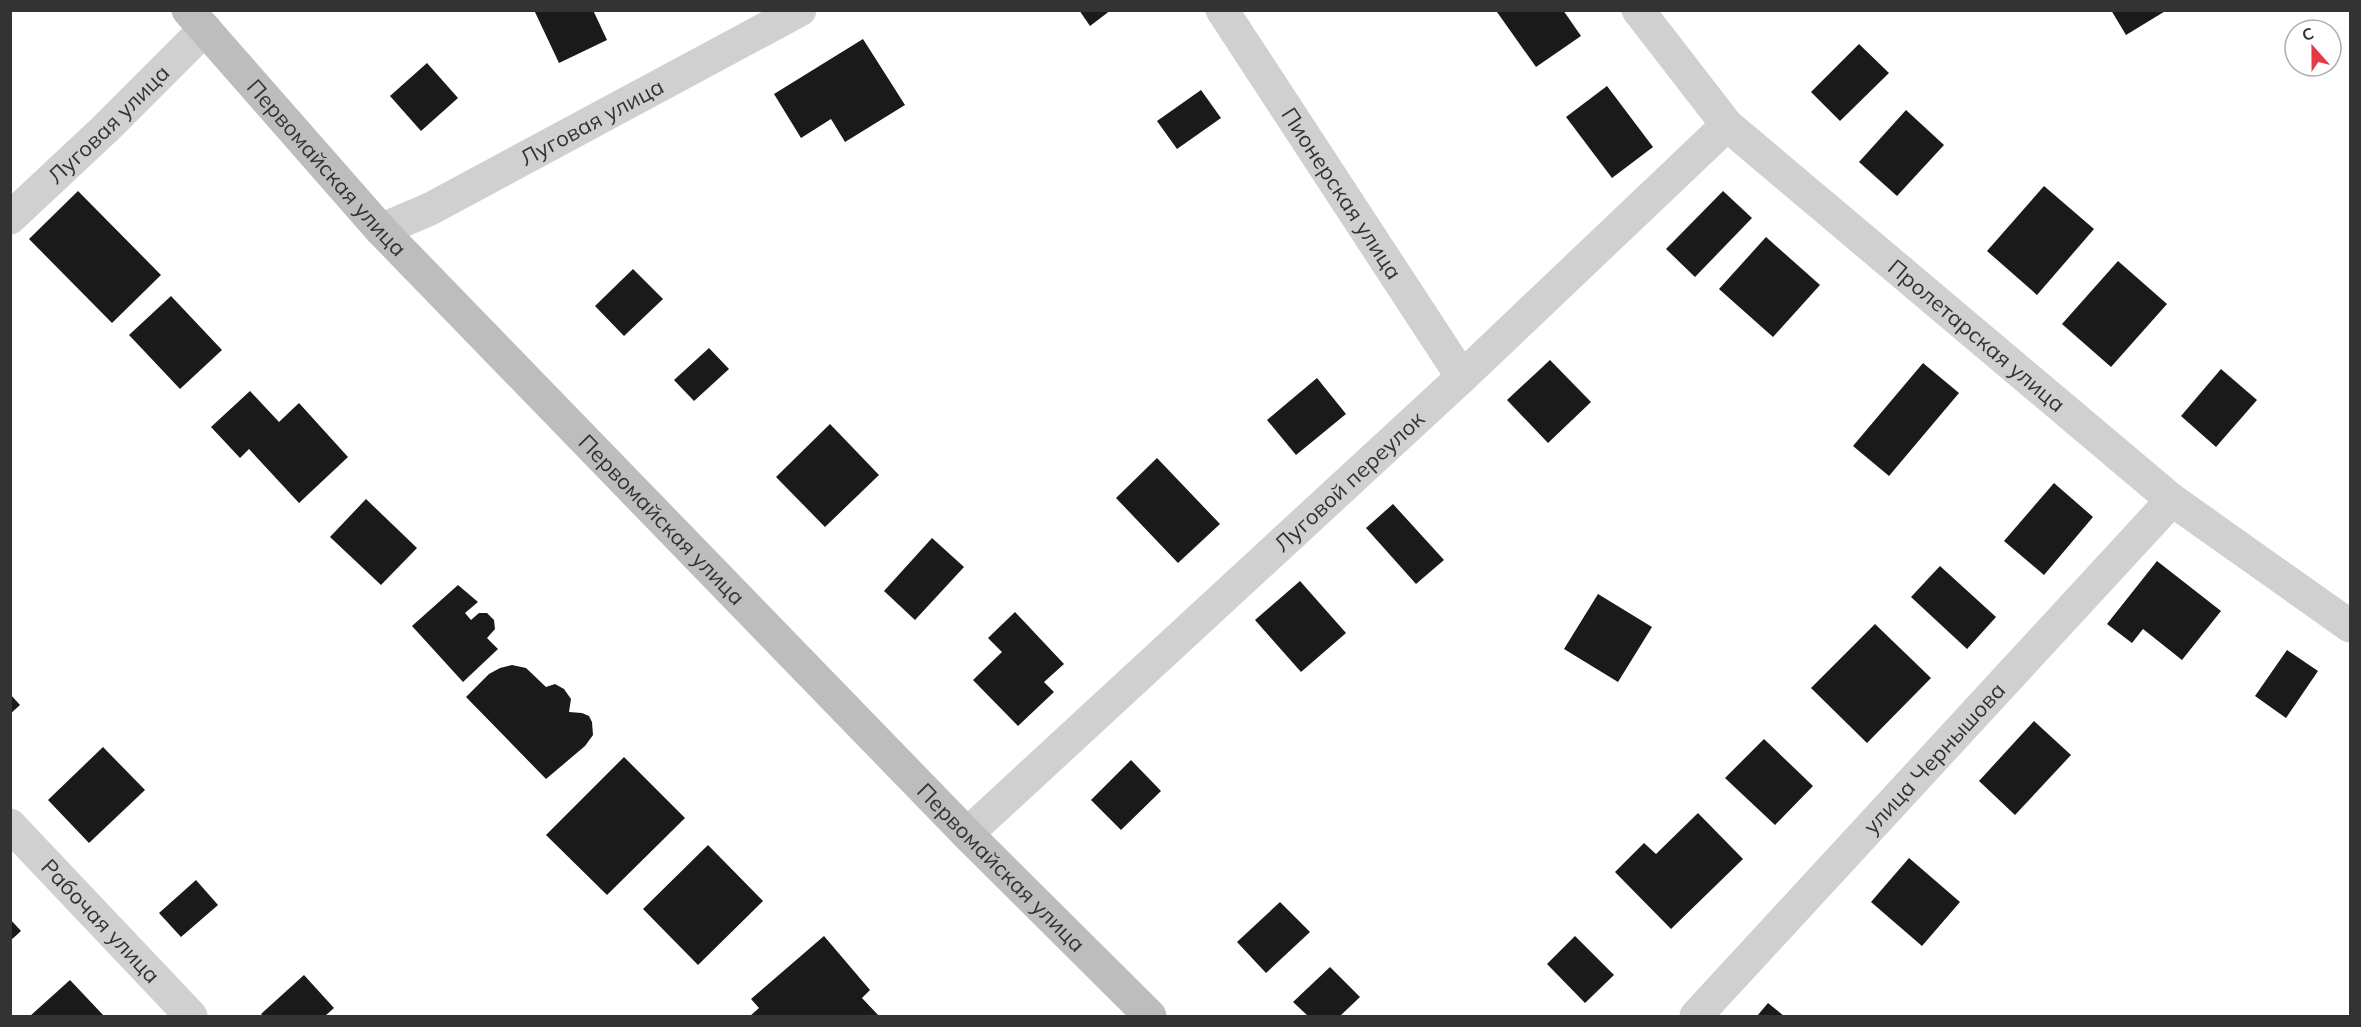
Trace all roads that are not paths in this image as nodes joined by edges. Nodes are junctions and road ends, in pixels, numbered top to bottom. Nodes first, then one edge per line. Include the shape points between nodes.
1 (800, 10) edge
2 (1222, 10) edge
3 (1638, 10) edge
4 (196, 20) edge
5 (1727, 125) junction
6 (10, 218) edge
7 (381, 230) junction
8 (1462, 377) junction
9 (2172, 500) junction
10 (2350, 626) edge
11 (10, 825) edge
12 (967, 834) junction
13 (191, 1017) edge
14 (1150, 1017) edge
15 (1696, 1017) edge

1 - 7 street, Луговая улица via 430,209
2 - 8 street, Пионерская улица
3 - 5 street, Пролетарская улица
4 - 6 street, Луговая улица via 105,129
4 - 7 main road, Первомайская улица
5 - 8 street, Луговой переулок
5 - 9 street, Пролетарская улица
7 - 12 main road, Первомайская улица
8 - 12 street, Луговой переулок
9 - 10 street, Пролетарская улица
9 - 15 street, улица Чернышова
11 - 13 street, Рабочая улица
12 - 14 main road, Первомайская улица

